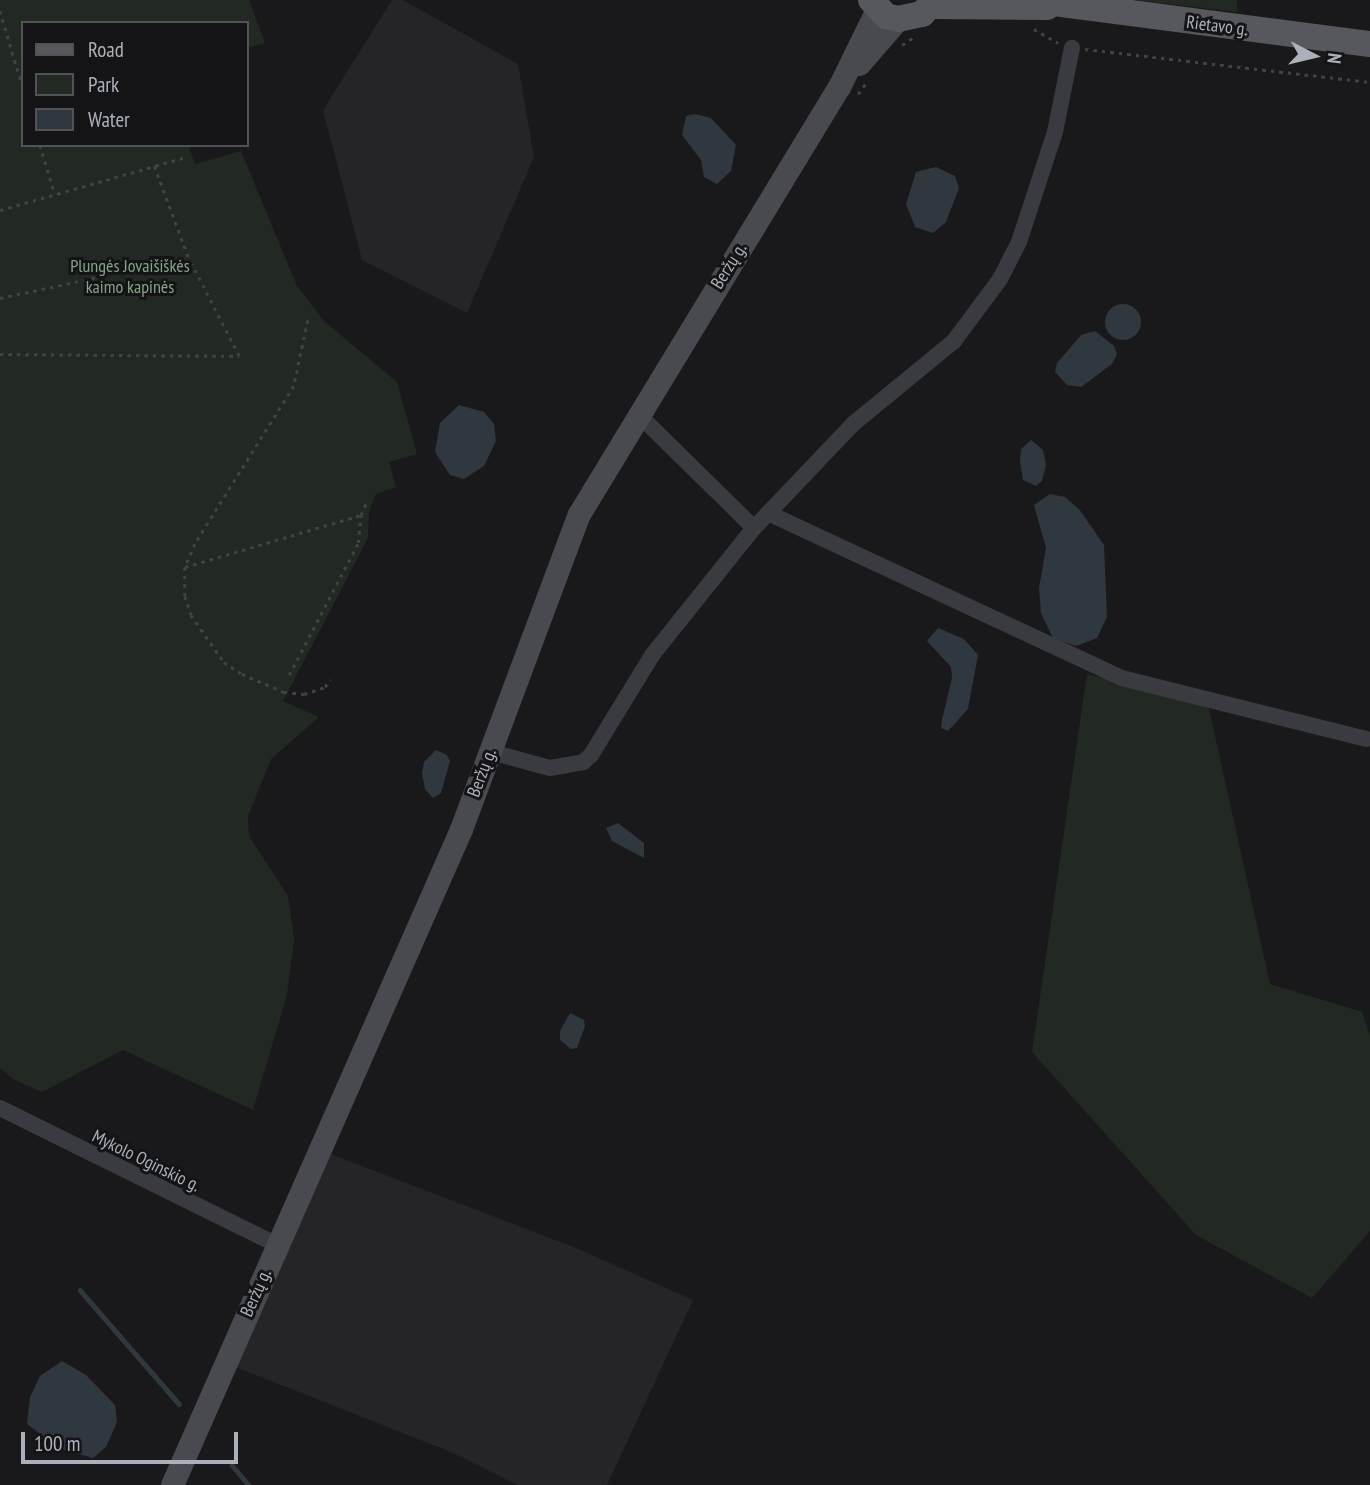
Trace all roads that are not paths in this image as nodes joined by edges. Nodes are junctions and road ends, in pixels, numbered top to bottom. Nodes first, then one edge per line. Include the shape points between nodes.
1 (1031, 0) edge
2 (932, 3) edge
3 (1063, 7) junction
4 (882, 9) edge
5 (1370, 44) edge
6 (1072, 48) road end
7 (637, 413) junction
8 (768, 513) junction
9 (754, 528) junction
10 (1367, 739) dead end
11 (491, 752) junction
12 (0, 1108) edge
13 (277, 1245) junction
14 (172, 1485) edge

1 - 3 main road, Rietavo g.
2 - 3 main road, Rietavo g.
2 - 4 main road, Rietavo g. via 922,14
3 - 5 main road, Rietavo g.
4 - 7 main road, Beržų g. via 846,94
6 - 8 street via 1055,132 1019,242 1000,279 954,341 853,424
7 - 9 street
7 - 11 main road, Beržų g. via 575,524
8 - 9 street
8 - 10 street via 1122,678
9 - 11 street via 653,653 592,755 583,762 550,768
11 - 13 main road, Beržų g.
12 - 13 street, Mykolo Oginskio g.
13 - 14 main road, Beržų g.

